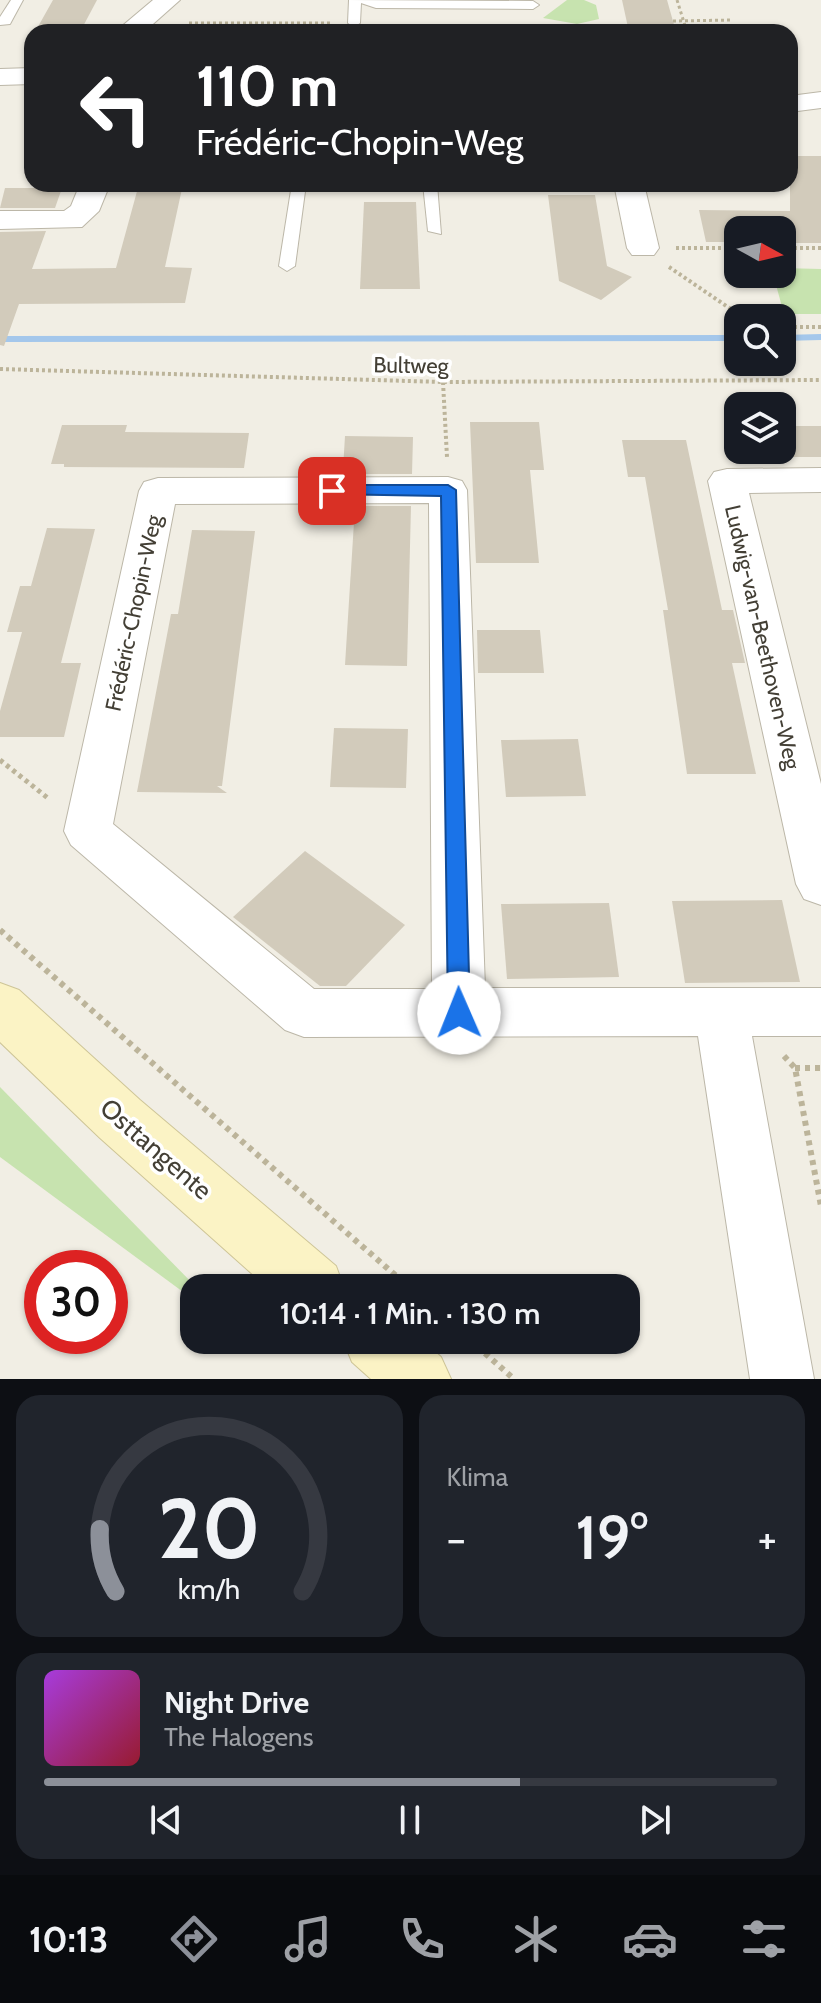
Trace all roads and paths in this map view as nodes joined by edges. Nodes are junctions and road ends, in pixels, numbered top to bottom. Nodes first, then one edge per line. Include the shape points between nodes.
1 (17, 0) edge
2 (355, 0) edge
3 (677, 0) edge
4 (370, 2) edge
5 (533, 5) dead end
6 (158, 7) edge
7 (733, 20) dead end
8 (0, 21) edge
9 (673, 21) dead end
10 (684, 21) junction
11 (251, 23) joint
12 (354, 23) joint
13 (138, 24) edge
14 (685, 24) edge
15 (24, 76) edge
16 (0, 77) edge
17 (821, 100) edge
18 (798, 103) edge
19 (92, 192) edge
20 (298, 192) edge
21 (431, 192) edge
22 (631, 192) edge
23 (0, 220) edge
24 (436, 231) dead end
25 (643, 248) junction
26 (724, 248) edge
27 (796, 248) edge
28 (821, 248) edge
29 (287, 266) dead end
30 (724, 304) edge
31 (796, 327) edge
32 (821, 327) edge
33 (0, 369) edge
34 (821, 380) edge
35 (443, 382) junction
36 (821, 480) edge
37 (448, 490) junction
38 (0, 760) edge
39 (88, 831) junction
40 (821, 884) edge
41 (0, 930) edge
42 (0, 1007) edge
43 (735, 1012) junction
44 (821, 1012) edge
45 (459, 1013) junction
46 (795, 1068) junction
47 (821, 1068) edge
48 (821, 1206) edge
49 (298, 1274) edge
50 (394, 1274) edge
51 (390, 1354) edge
52 (486, 1354) edge
53 (419, 1379) edge
54 (514, 1379) edge
55 (782, 1379) edge

1 - 8 lane via 6,21
2 - 12 lane
3 - 10 path
4 - 5 lane
6 - 11 path via 189,23
6 - 13 street
7 - 10 path
9 - 10 path
10 - 14 path
11 - 12 path
15 - 16 street
17 - 18 street
19 - 23 street via 84,211 71,220
20 - 29 lane
21 - 24 lane
22 - 25 street
25 - 26 path
25 - 30 path
27 - 28 path
31 - 32 path
33 - 35 path, Bultweg
34 - 35 path, Bultweg
35 - 37 path
36 - 40 street, Ludwig-van-Beethoven-Weg via 727,481
37 - 39 street, Frédéric-Chopin-Weg via 158,491
37 - 45 street
38 - 39 path
39 - 45 street via 304,1013
41 - 50 path
42 - 49 main road, Osttangente
43 - 44 street
43 - 45 street
43 - 46 path
43 - 55 street
46 - 47 path
46 - 48 path
51 - 53 main road
52 - 54 path

